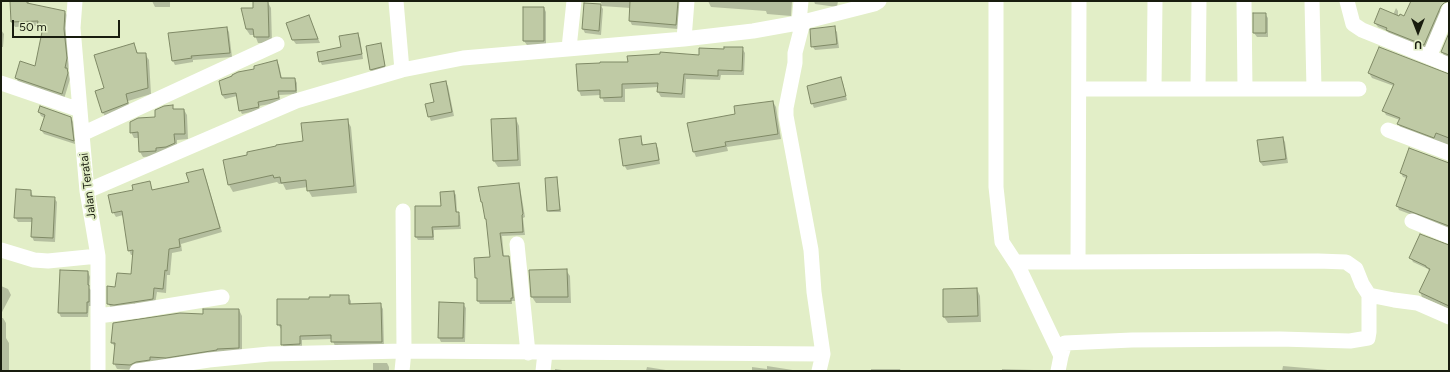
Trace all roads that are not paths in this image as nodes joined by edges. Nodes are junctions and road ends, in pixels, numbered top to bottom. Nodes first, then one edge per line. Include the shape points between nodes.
1 (75, 1) edge
2 (396, 1) edge
3 (574, 1) edge
4 (687, 1) edge
5 (801, 1) edge
6 (879, 1) edge
7 (996, 1) edge
8 (1079, 1) edge
9 (1154, 1) edge
10 (1199, 1) edge
11 (1244, 1) edge
12 (1312, 1) edge
13 (1347, 1) edge
14 (1449, 10) edge
15 (801, 22) junction
16 (684, 39) junction
17 (277, 44) dead end
18 (570, 48) junction
19 (1429, 57) junction
20 (1449, 65) edge
21 (402, 70) junction
22 (1, 83) edge
23 (1079, 89) junction
24 (1154, 89) junction
25 (1198, 89) junction
26 (1245, 89) junction
27 (1314, 89) junction
28 (1359, 89) dead end
29 (80, 110) junction
30 (1388, 130) dead end
31 (82, 134) junction
32 (1449, 153) edge
33 (87, 191) junction
34 (403, 211) dead end
35 (1412, 221) dead end
36 (1449, 236) edge
37 (517, 244) dead end
38 (1, 250) edge
39 (98, 256) junction
40 (1015, 262) junction
41 (1078, 262) junction
42 (1369, 295) junction
43 (222, 297) dead end
44 (98, 316) junction
45 (1449, 318) edge
46 (404, 351) junction
47 (528, 353) junction
48 (545, 353) junction
49 (823, 354) junction
50 (1061, 356) junction
51 (98, 371) edge
52 (137, 371) edge
53 (402, 371) edge
54 (543, 371) edge
55 (820, 371) edge
56 (1058, 371) edge

1 - 29 street, Jalan Teratai via 73,28
2 - 21 street
3 - 18 street
4 - 16 street
5 - 15 street
6 - 15 street
7 - 40 street via 996,187 1002,242
8 - 23 street
9 - 24 street
10 - 25 street
11 - 26 street
12 - 27 street
13 - 19 street via 1352,24
14 - 19 street
15 - 16 street via 753,31
15 - 49 street via 786,116 811,250
16 - 18 street
17 - 31 street
18 - 21 street via 463,58
19 - 20 street
21 - 33 street via 296,101
22 - 29 street
23 - 24 street
23 - 41 street
24 - 25 street
25 - 26 street
26 - 27 street
27 - 28 street
29 - 31 street, Jalan Teratai
30 - 32 street
31 - 33 street, Jalan Teratai
33 - 39 street, Jalan Teratai
34 - 46 street
35 - 36 street
37 - 47 street
38 - 39 street via 34,260 48,261
39 - 44 street, Jalan Teratai
40 - 41 street
40 - 50 street
41 - 42 street via 1346,262 1356,270
42 - 45 street via 1417,303
42 - 50 street via 1368,338 1350,341 1280,339 1065,342
43 - 44 street
44 - 51 street, Jalan Teratai
46 - 47 street
46 - 52 street via 261,354
46 - 53 street
47 - 48 street
48 - 49 street
48 - 54 street
49 - 55 street
50 - 56 street

